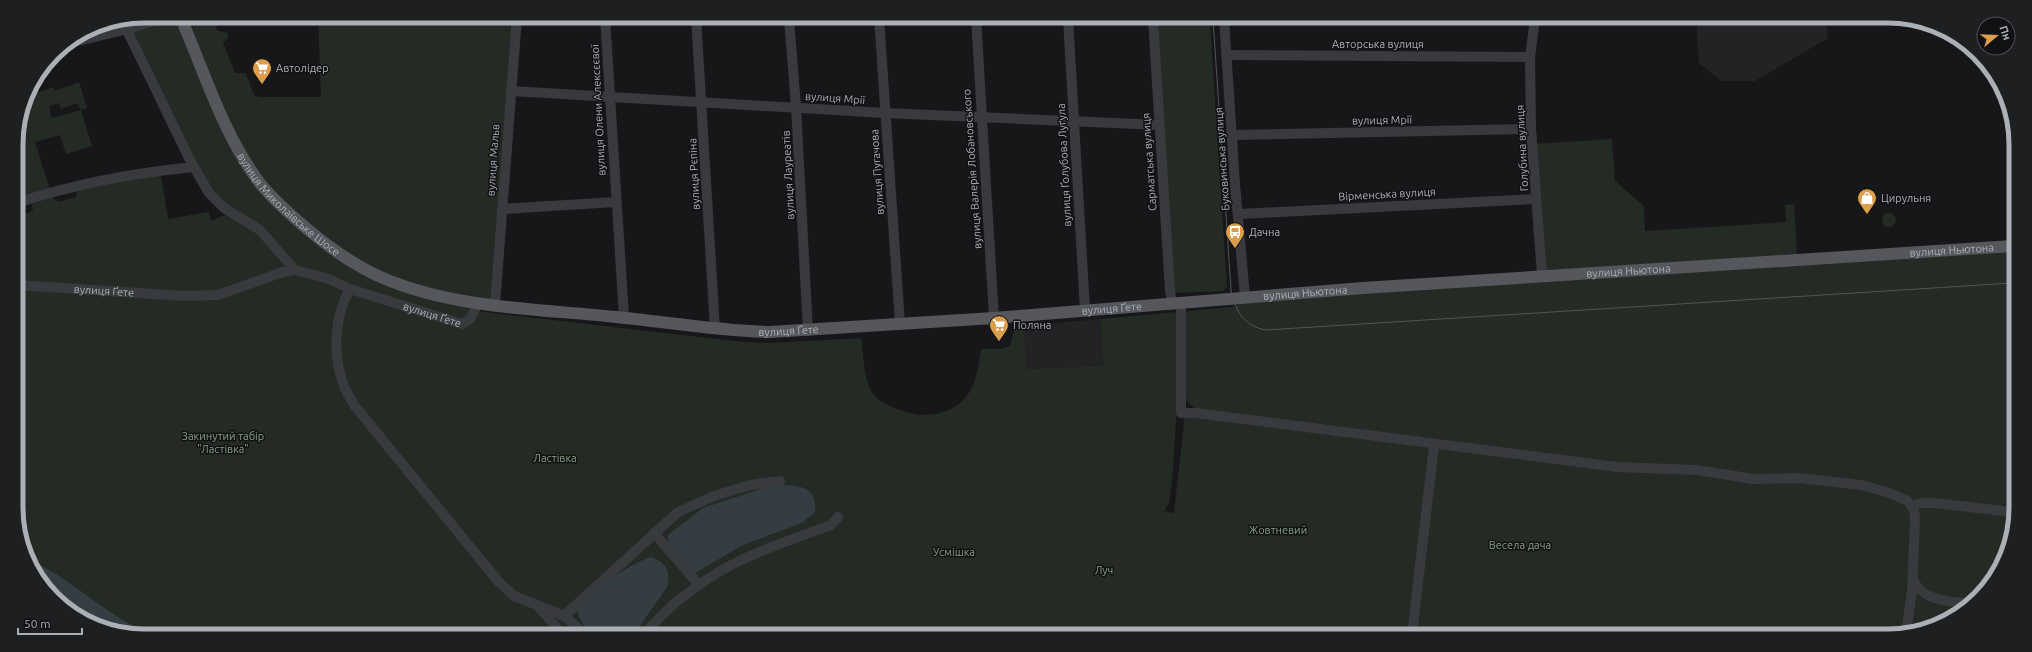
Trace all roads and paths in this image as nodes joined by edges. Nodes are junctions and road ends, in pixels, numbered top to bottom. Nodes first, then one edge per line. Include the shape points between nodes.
1 (183, 23) edge
2 (517, 23) edge
3 (605, 23) edge
4 (696, 23) edge
5 (789, 23) edge
6 (879, 23) edge
7 (976, 23) edge
8 (1068, 23) edge
9 (1153, 23) edge
10 (1224, 23) edge
11 (1535, 23) edge
12 (125, 24) edge
13 (121, 25) edge
14 (88, 37) edge
15 (1226, 55) junction
16 (1530, 57) junction
17 (511, 91) junction
18 (610, 96) junction
19 (702, 102) junction
20 (796, 107) junction
21 (884, 113) junction
22 (980, 116) junction
23 (1073, 120) junction
24 (1159, 125) junction
25 (1531, 129) junction
26 (1233, 135) junction
27 (194, 168) junction
28 (1536, 199) junction
29 (23, 201) edge
30 (616, 202) junction
31 (502, 209) junction
32 (1238, 214) junction
33 (2009, 246) edge
34 (295, 270) junction
35 (1542, 275) junction
36 (23, 285) edge
37 (350, 289) junction
38 (1245, 297) junction
39 (479, 302) junction
40 (1177, 302) junction
41 (495, 305) junction
42 (1085, 310) junction
43 (624, 317) junction
44 (994, 318) junction
45 (900, 324) junction
46 (715, 329) junction
47 (808, 330) junction
48 (1434, 445) junction
49 (780, 481) dead end
50 (1911, 506) junction
51 (2009, 512) edge
52 (838, 517) dead end
53 (654, 534) junction
54 (1913, 580) junction
55 (699, 585) junction
56 (1963, 603) edge
57 (537, 605) junction
58 (564, 616) junction
59 (1907, 628) edge
60 (558, 629) edge
61 (579, 629) edge
62 (648, 629) edge
63 (1413, 629) edge

1 - 39 main road, вулиця Миколаївське Шосе via 227,132 260,183 286,211 337,253 374,274 417,290
2 - 17 street, вулиця Мальв
3 - 18 street, вулиця Олени Алексєєвої
4 - 19 street, вулиця Рєпіна
5 - 20 street, вулиця Лауреатів
6 - 21 street, вулиця Пугачова
7 - 22 street, вулиця Валерія Лобановського
8 - 23 street, вулиця Ґолубова Луґула
9 - 24 street, Сарматська вулиця
10 - 15 street, Буковинська вулиця
11 - 16 street, Голубина вулиця
12 - 27 street
13 - 14 street
15 - 16 street, Авторська вулиця
15 - 26 street, Буковинська вулиця
16 - 25 street, Голубина вулиця
17 - 18 street, вулиця Мрії
17 - 31 street, вулиця Мальв
18 - 19 street, вулиця Мрії
18 - 30 street, вулиця Олени Алексєєвої
19 - 20 street, вулиця Мрії
19 - 46 street, вулиця Рєпіна
20 - 21 street, вулиця Мрії
20 - 47 street, вулиця Лауреатів
21 - 22 street, вулиця Мрії
21 - 45 street, вулиця Пугачова
22 - 23 street, вулиця Мрії
22 - 44 street, вулиця Валерія Лобановського
23 - 24 street, вулиця Мрії
23 - 42 street, вулиця Ґолубова Луґула
24 - 40 street, Сарматська вулиця via 1170,291
25 - 26 street, вулиця Мрії
25 - 28 street, Голубина вулиця
26 - 32 street, Буковинська вулиця
27 - 29 street via 156,171 84,183
27 - 34 street via 216,201 260,230
28 - 32 street, Вірменська вулиця
28 - 35 street, Голубина вулиця
30 - 31 street
30 - 43 street, вулиця Олени Алексєєвої
31 - 41 street, вулиця Мальв
32 - 38 street, Буковинська вулиця
33 - 35 main road, вулиця Ньютона
34 - 36 street, вулиця Ґете via 230,292 208,296
34 - 37 street, вулиця Ґете via 329,279
35 - 38 main road, вулиця Ньютона
37 - 39 street, вулиця Ґете via 462,324 470,319
37 - 57 street via 339,316 337,362 344,386 354,405 498,581 514,596
38 - 40 main road, вулиця Ґете
39 - 41 main road, вулиця Ґете
40 - 42 main road, вулиця Ґете
40 - 48 street, Сарматська вулиця via 1181,413
41 - 43 main road, вулиця Ґете
42 - 44 main road, вулиця Ґете
43 - 46 main road, вулиця Ґете
44 - 45 main road, вулиця Ґете
45 - 47 main road, вулиця Ґете
46 - 47 main road, вулиця Ґете via 770,332
48 - 50 street via 1617,467 1696,470 1754,480 1799,478 1861,485 1888,492 1908,501
48 - 63 street
49 - 53 street via 750,485 714,496 678,512
50 - 51 street via 1934,503
50 - 54 street via 1915,518
52 - 55 street via 831,525 763,550 713,574
53 - 55 street
53 - 58 street
54 - 56 street via 1921,593 1933,599
54 - 59 street
55 - 62 street via 676,602
57 - 58 street
57 - 60 street
58 - 61 street

